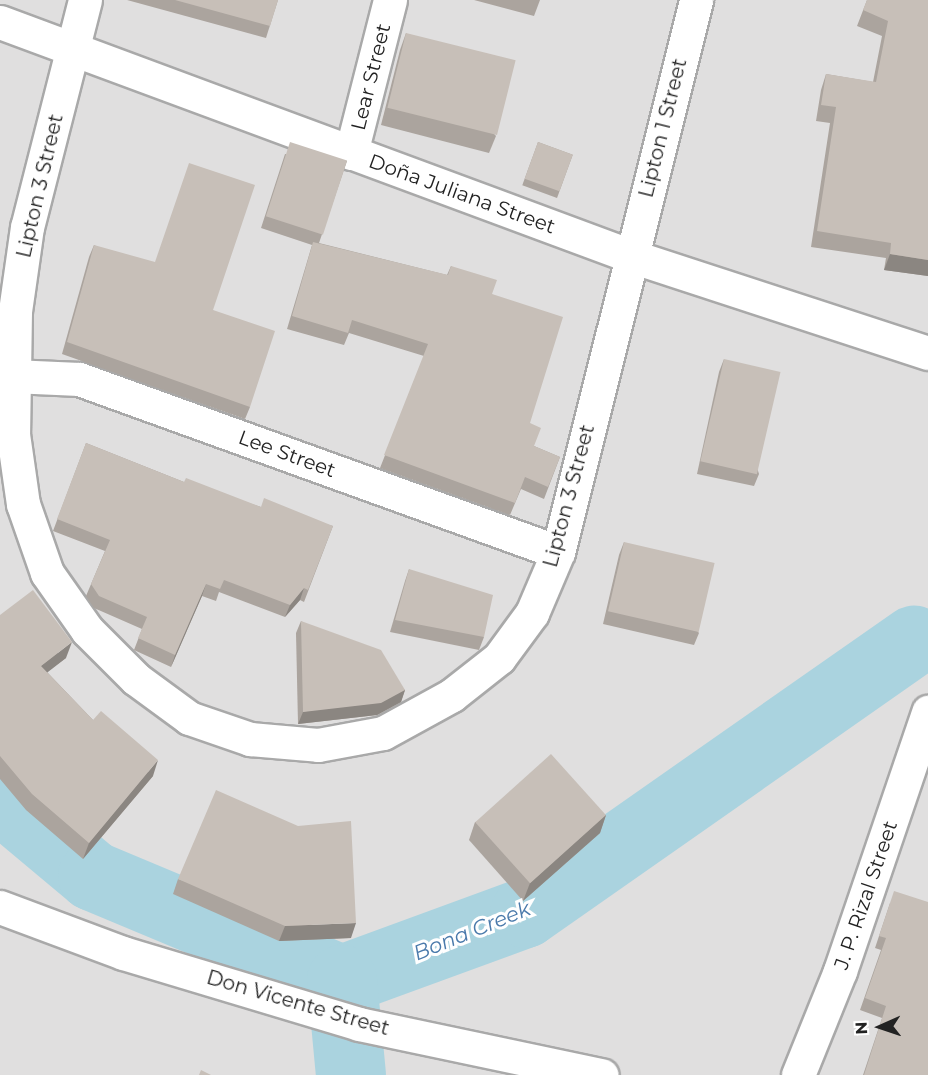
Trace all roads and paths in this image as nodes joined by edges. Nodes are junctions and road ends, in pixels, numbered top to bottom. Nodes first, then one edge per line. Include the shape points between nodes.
1 (86, 0) edge
2 (390, 0) edge
3 (696, 0) edge
4 (0, 22) edge
5 (73, 50) junction
6 (351, 153) junction
7 (631, 256) junction
8 (928, 353) edge
9 (12, 376) junction
10 (558, 552) junction
11 (928, 712) edge
12 (0, 907) edge
13 (602, 1075) edge
14 (798, 1075) edge

1 - 5 street, Lipton 3 Street
2 - 6 street, Lear Street
3 - 7 street, Lipton 1 Street
4 - 5 street, Doña Juliana Street
5 - 6 street, Doña Juliana Street
5 - 9 street, Lipton 3 Street via 27,227
6 - 7 street, Doña Juliana Street
7 - 8 street, Doña Juliana Street
7 - 10 street, Lipton 3 Street
9 - 10 street, Lee Street via 79,379
9 - 10 street, Lipton 3 Street via 13,434 23,504 47,573 87,630 136,679 189,718 250,739 318,745 383,733 452,696 506,649 532,613
11 - 14 street, J. P. Rizal Street via 840,972
12 - 13 street, Don Vicente Street via 123,953 359,1024

